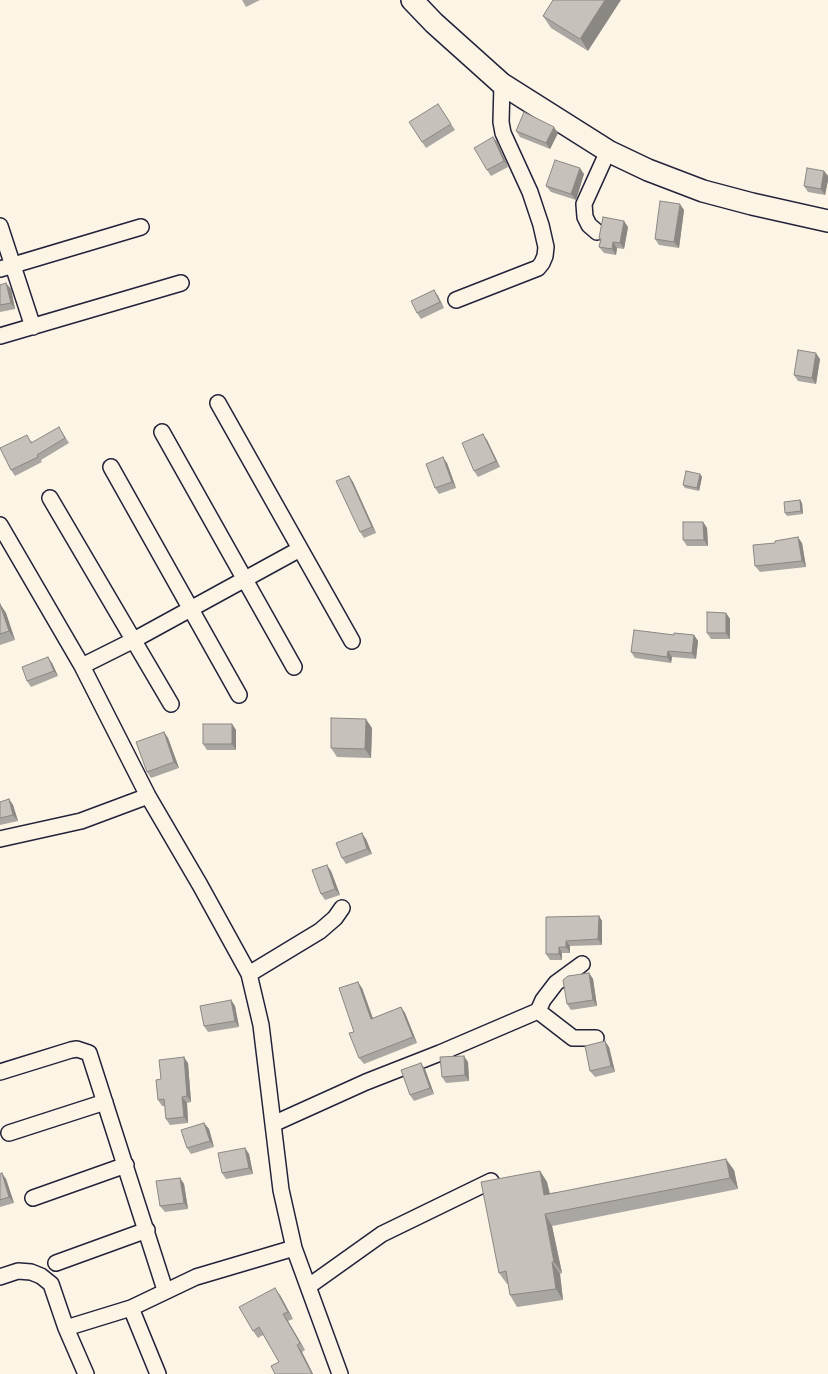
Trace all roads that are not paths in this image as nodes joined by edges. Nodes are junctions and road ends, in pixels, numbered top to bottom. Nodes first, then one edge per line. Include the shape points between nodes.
1 (412, 0) edge
2 (502, 84) junction
3 (608, 151) junction
4 (828, 221) edge
5 (0, 226) edge
6 (141, 227) dead end
7 (597, 232) dead end
8 (6, 267) edge
9 (182, 283) dead end
10 (456, 300) dead end
11 (33, 326) junction
12 (0, 336) edge
13 (218, 403) dead end
14 (162, 432) dead end
15 (111, 467) dead end
16 (50, 498) dead end
17 (0, 525) edge
18 (300, 549) junction
19 (245, 579) junction
20 (192, 608) junction
21 (132, 641) junction
22 (352, 641) dead end
23 (82, 666) junction
24 (294, 667) dead end
25 (239, 695) dead end
26 (171, 704) dead end
27 (148, 796) junction
28 (0, 839) edge
29 (342, 908) dead end
30 (582, 964) dead end
31 (249, 974) junction
32 (538, 1011) junction
33 (596, 1038) dead end
34 (0, 1072) edge
35 (105, 1102) junction
36 (273, 1124) junction
37 (9, 1133) dead end
38 (126, 1165) junction
39 (491, 1181) edge
40 (33, 1198) dead end
41 (147, 1230) junction
42 (294, 1248) junction
43 (56, 1263) dead end
44 (0, 1276) edge
45 (309, 1286) junction
46 (165, 1290) junction
47 (131, 1308) junction
48 (66, 1328) junction
49 (86, 1374) edge
50 (158, 1374) edge
51 (340, 1374) edge

1 - 2 street
2 - 3 street
2 - 10 street via 503,133 530,192 541,225 546,256 542,263 532,270
3 - 4 street via 703,191
3 - 7 street via 584,204 585,217
5 - 8 street
6 - 8 street
8 - 11 street
9 - 11 street
11 - 12 street
13 - 18 street
14 - 19 street
15 - 20 street
16 - 21 street
17 - 23 street
18 - 19 street
18 - 22 street
19 - 20 street
19 - 24 street
20 - 21 street
20 - 25 street
21 - 23 street
21 - 26 street
23 - 27 street
27 - 28 street via 82,821
27 - 31 street
29 - 31 street via 320,931
30 - 32 street via 556,983
31 - 36 street via 261,1024
32 - 33 street via 573,1038
32 - 36 street via 366,1082
34 - 35 street via 71,1050 82,1050 89,1053
35 - 37 street
35 - 38 street
36 - 42 street via 281,1190
38 - 40 street
38 - 41 street
39 - 45 street via 382,1234
41 - 43 street
41 - 46 street
42 - 45 street
42 - 46 street via 196,1277
44 - 48 street via 18,1271 41,1276 51,1284
45 - 51 street
46 - 47 street
47 - 48 street
47 - 50 street
48 - 49 street

